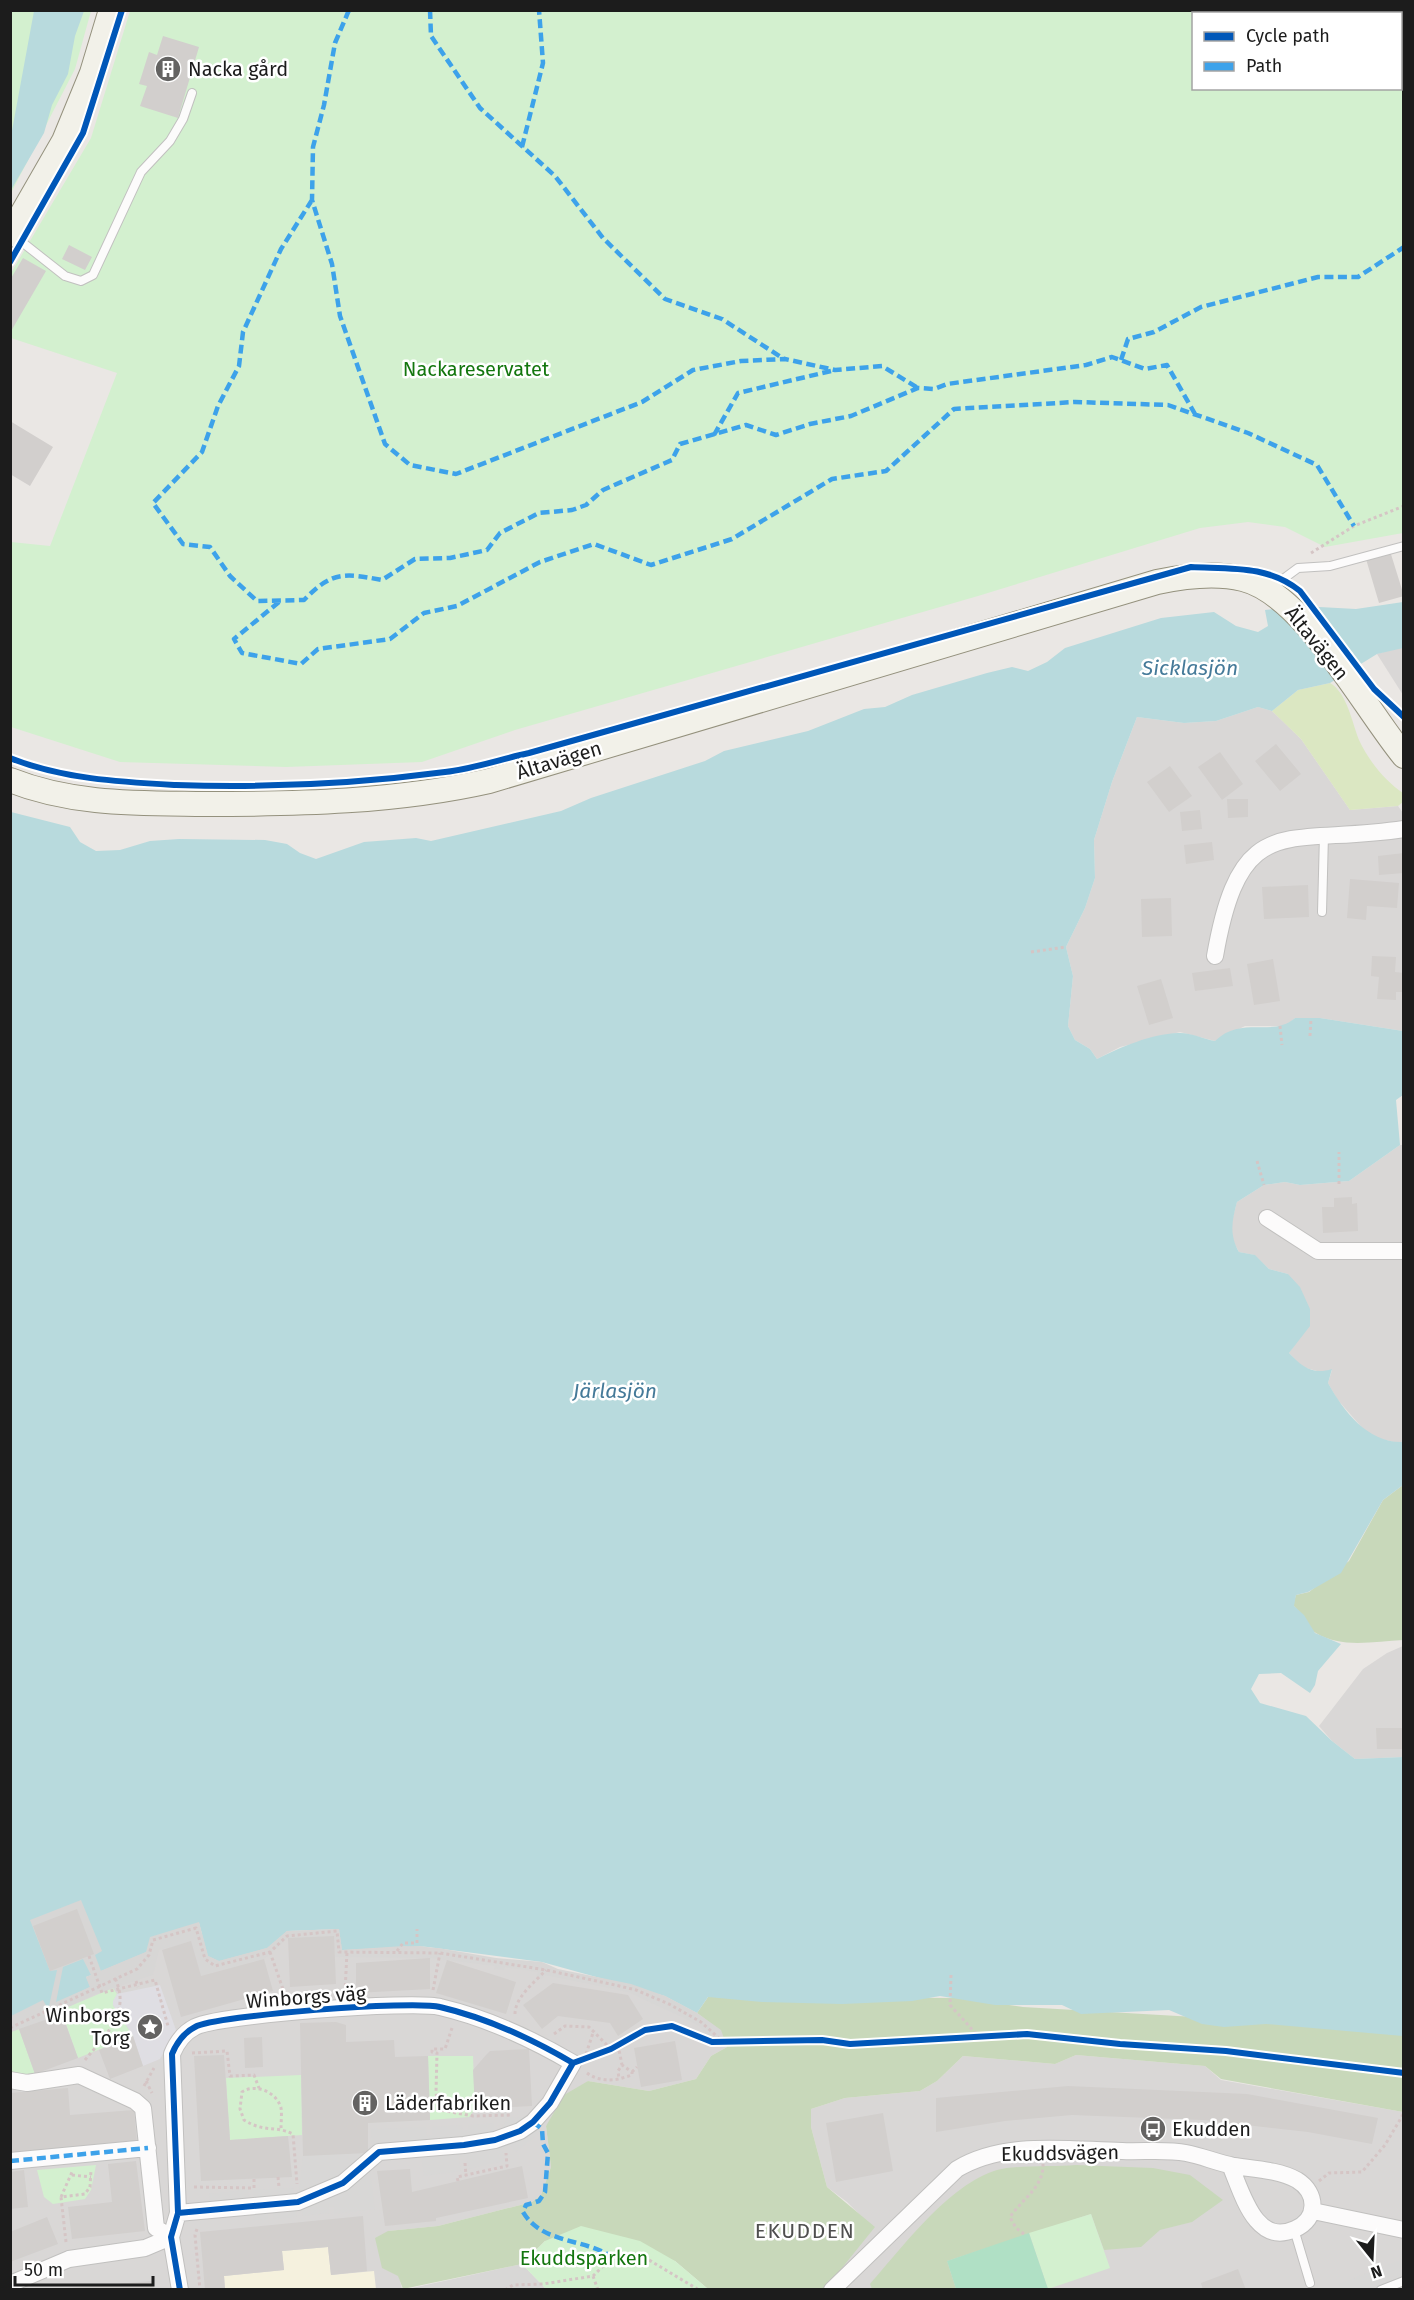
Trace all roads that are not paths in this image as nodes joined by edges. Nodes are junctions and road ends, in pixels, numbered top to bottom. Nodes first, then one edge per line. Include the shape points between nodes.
1 (111, 10) edge
2 (192, 93) dead end
3 (11, 234) edge
4 (1404, 546) edge
5 (1271, 592) junction
6 (1404, 756) edge
7 (10, 780) edge
8 (1404, 829) edge
9 (1324, 835) junction
10 (1322, 912) dead end
11 (1215, 956) dead end
12 (1267, 1218) dead end
13 (1404, 1251) edge
14 (10, 2080) edge
15 (148, 2148) junction
16 (10, 2161) edge
17 (1230, 2165) junction
18 (1313, 2211) junction
19 (178, 2213) junction
20 (1294, 2229) junction
21 (1404, 2230) edge
22 (171, 2237) junction
23 (1404, 2281) edge
24 (1310, 2283) dead end
25 (14, 2285) edge
26 (180, 2289) edge
27 (832, 2289) edge
28 (1381, 2289) edge

1 - 3 main road via 92,73 64,141
2 - 3 lane via 170,141 141,172 93,275 81,281 65,276
4 - 5 lane via 1330,566 1298,568
5 - 6 main road, Ältavägen via 1301,617
5 - 7 main road, Ältavägen via 1244,579 1217,576 1157,582 445,791 293,804 170,803 64,797
8 - 9 street
9 - 10 lane
9 - 11 street via 1285,839 1260,849 1250,859 1230,892
12 - 13 street via 1318,1251
14 - 15 street via 27,2083 78,2075 135,2101 143,2108
15 - 16 street
15 - 22 street via 156,2228
17 - 18 street, Ekuddsvägen via 1296,2180 1308,2190
17 - 20 street via 1255,2220 1267,2230 1282,2233
17 - 27 street, Ekuddsvägen via 1184,2153 1042,2149 975,2158 957,2169
18 - 20 street via 1307,2222
18 - 21 street
19 - 19 street, Winborgs väg via 172,2054 180,2038 197,2026 261,2015 430,2006 511,2031 578,2061 533,2122 505,2137 464,2145 378,2152 343,2183 298,2202
19 - 22 street
20 - 24 lane
22 - 25 street via 145,2248 69,2259
22 - 26 street
23 - 28 lane

